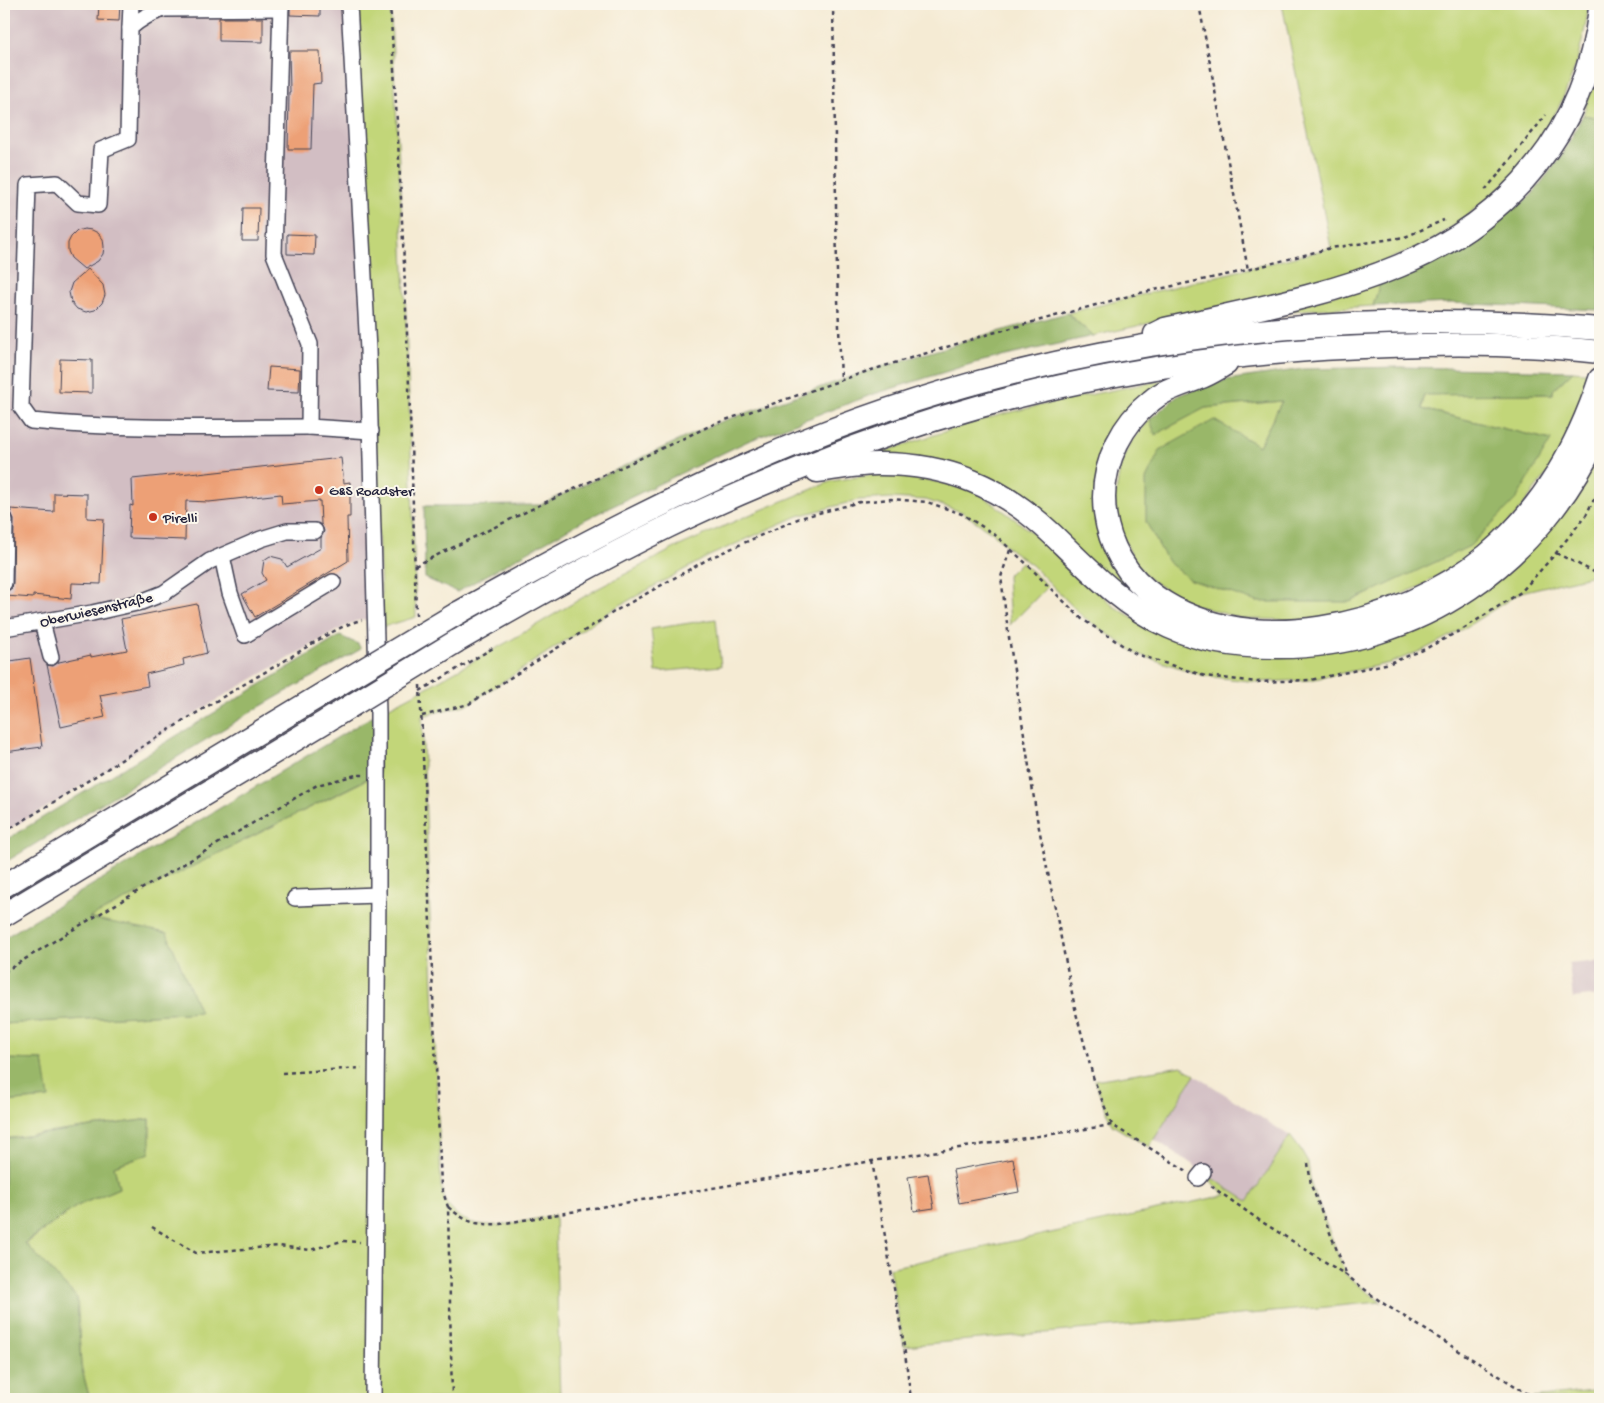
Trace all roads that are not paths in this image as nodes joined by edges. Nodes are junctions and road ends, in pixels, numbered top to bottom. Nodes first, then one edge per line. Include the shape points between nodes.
1 (131, 4) edge
2 (349, 4) edge
3 (281, 6) edge
4 (1600, 9) edge
5 (130, 28) junction
6 (1600, 329) edge
7 (1115, 351) junction
8 (1600, 352) edge
9 (1243, 356) junction
10 (1600, 379) edge
11 (309, 427) junction
12 (371, 430) junction
13 (1600, 431) edge
14 (781, 476) junction
15 (5, 520) edge
16 (315, 531) dead end
17 (222, 556) junction
18 (333, 582) dead end
19 (4, 583) edge
20 (42, 622) junction
21 (4, 628) edge
22 (51, 657) dead end
23 (4, 886) edge
24 (378, 895) junction
25 (295, 898) dead end
26 (4, 916) edge
27 (373, 1399) edge

1 - 5 street
2 - 12 street
3 - 5 street via 164,9 139,19
3 - 11 street via 274,254 310,344
4 - 7 highway via 1589,64 1566,120 1534,169 1473,226 1398,267 1303,296 1166,329
5 - 11 street via 128,139 101,150 98,205 78,203 58,183 28,185 21,407 31,421 65,424 161,428
6 - 7 highway via 1443,321 1331,324 1227,334
7 - 23 highway, bridge via 986,380 899,407 810,438 689,490 458,613
8 - 9 highway via 1555,347 1429,344
9 - 10 highway via 1150,401 1118,441 1104,485 1106,522 1115,548 1143,586 1188,615 1249,629 1314,628 1357,620 1416,599 1467,571 1520,524 1543,496 1580,433
9 - 14 highway via 1131,373 1022,396 933,421
11 - 12 street
12 - 24 street via 379,774
13 - 14 highway via 1576,478 1543,524 1507,560 1472,588 1427,613 1381,631 1341,642 1289,648 1211,641 1171,628 1148,616 1096,578 1024,510 974,481 930,468 876,464
14 - 26 highway, bridge via 668,527 538,595
15 - 19 street
16 - 17 street, Oberwiesenstraße via 287,531
17 - 18 street via 230,593 245,635
17 - 20 street, Oberwiesenstraße via 164,593 141,602
20 - 21 street, Oberwiesenstraße
20 - 22 street
24 - 25 street
24 - 27 street

